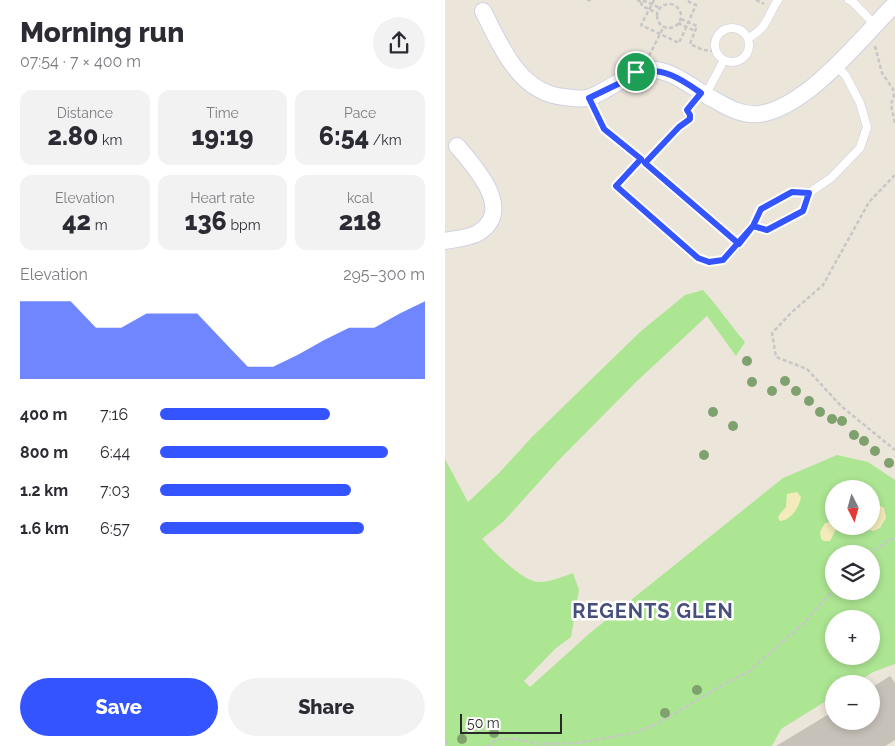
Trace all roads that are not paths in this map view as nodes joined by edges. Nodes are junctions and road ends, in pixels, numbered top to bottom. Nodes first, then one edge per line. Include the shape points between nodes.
1 (778, 0) edge
2 (849, 0) edge
3 (895, 4) edge
4 (483, 11) dead end
5 (875, 24) junction
6 (748, 38) junction
7 (723, 60) junction
8 (836, 65) junction
9 (703, 94) junction
10 (589, 98) junction
11 (457, 146) dead end
12 (643, 161) junction
13 (809, 193) junction
14 (753, 226) junction
15 (445, 241) edge
16 (739, 244) junction

1 - 6 lane via 767,24
2 - 5 lane
3 - 5 street
4 - 10 street via 514,69 536,88 555,96
5 - 8 street
6 - 7 lane via 746,56 735,62
6 - 7 lane via 740,30 728,28 718,34 715,51
7 - 9 lane
8 - 9 street via 812,88 791,102 758,114 736,112
8 - 13 lane via 846,76 860,103 867,127 860,148 831,178
9 - 10 street via 664,71 649,70 636,72
10 - 12 lane via 604,129
11 - 15 street via 477,169 491,194 493,212 486,226 475,234
12 - 16 lane
12 - 16 lane via 616,186 698,258 709,262 723,260
13 - 14 lane via 792,192 761,209
13 - 14 lane via 803,211 767,230
14 - 16 lane

